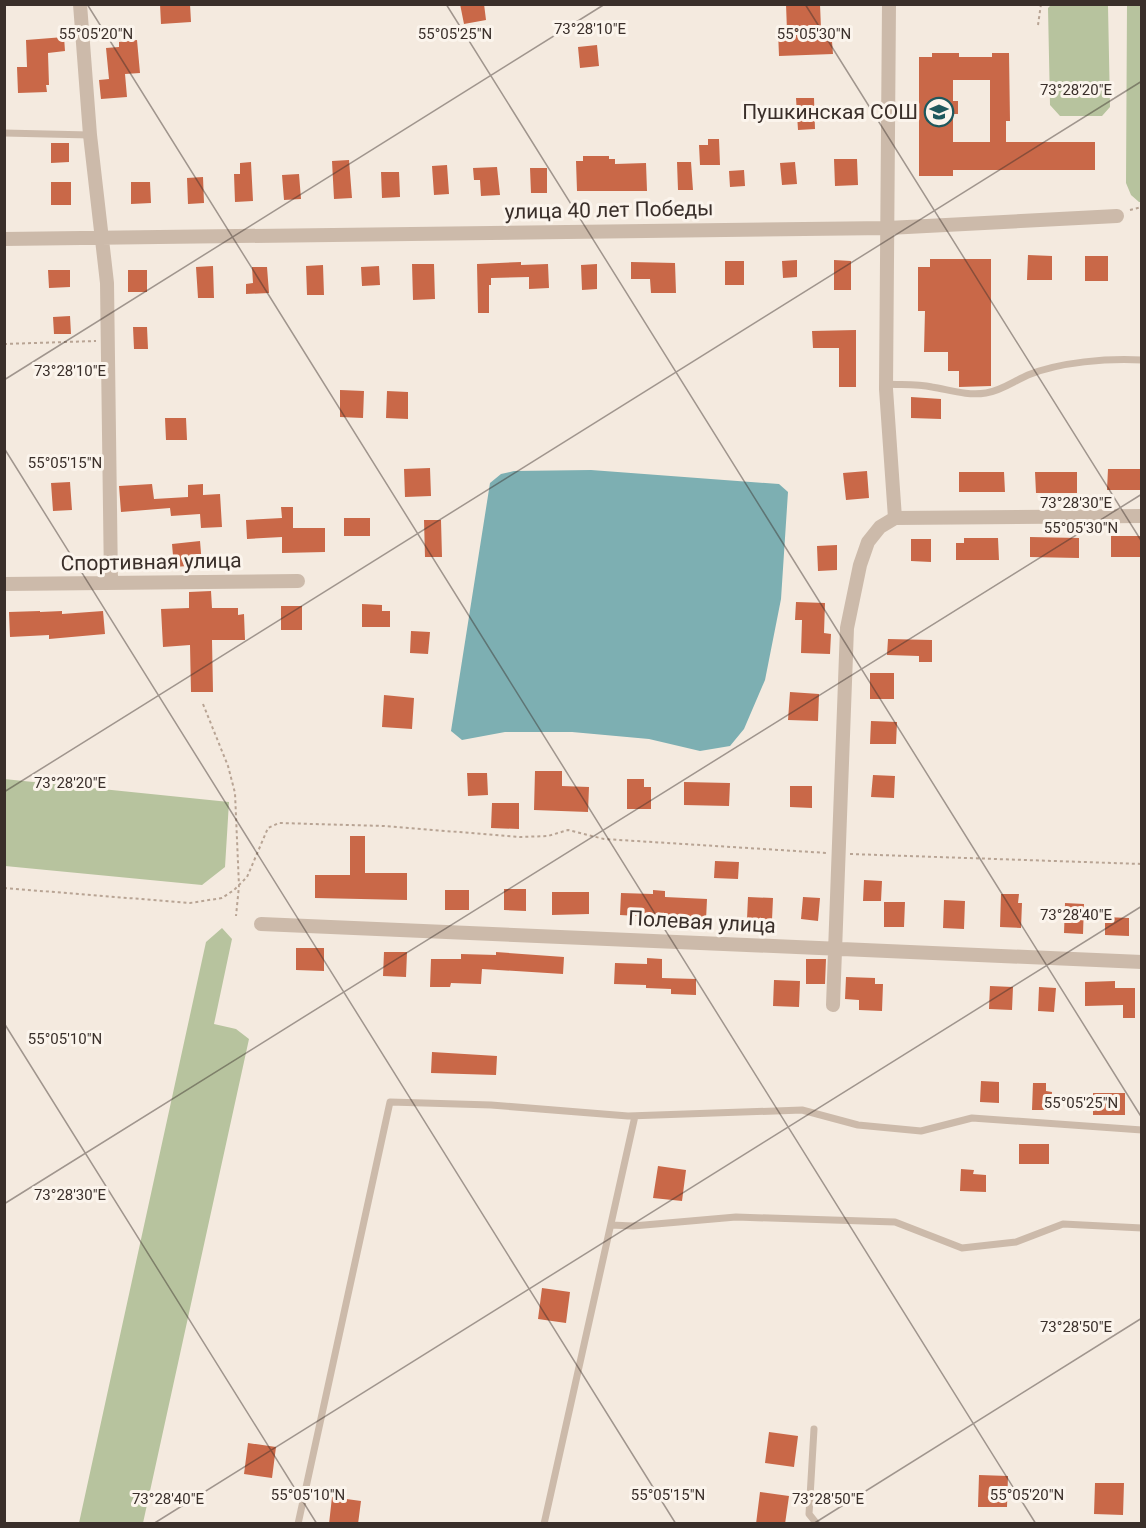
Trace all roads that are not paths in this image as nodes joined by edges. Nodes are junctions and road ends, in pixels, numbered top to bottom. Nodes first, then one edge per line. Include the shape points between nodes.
1 (80, 4) edge
2 (890, 4) edge
3 (4, 134) edge
4 (90, 135) junction
5 (1117, 216) dead end
6 (888, 228) junction
7 (102, 237) junction
8 (4, 239) edge
9 (1142, 360) edge
10 (886, 384) junction
11 (1142, 516) edge
12 (895, 518) junction
13 (298, 581) dead end
14 (111, 583) junction
15 (4, 584) edge
16 (261, 924) dead end
17 (837, 949) junction
18 (1142, 962) edge
19 (833, 1005) dead end
20 (635, 1116) junction
21 (1142, 1130) edge
22 (611, 1225) junction
23 (1142, 1228) edge
24 (814, 1429) dead end
25 (298, 1524) edge
26 (544, 1524) edge
27 (817, 1524) edge

1 - 4 street
2 - 6 street
3 - 4 lane
4 - 7 street
5 - 6 street, улица 40 лет Победы
6 - 7 street, улица 40 лет Победы
6 - 10 street
7 - 8 street, улица 40 лет Победы
7 - 14 street via 107,283
9 - 10 lane via 1060,366 985,393
10 - 12 street
11 - 12 street
12 - 17 street via 880,527 868,542 847,628
13 - 14 street, Спортивная улица
14 - 15 street, Спортивная улица
16 - 17 street, Полевая улица
17 - 18 street, Полевая улица
17 - 19 street
20 - 21 lane via 802,1110 858,1125 921,1131 972,1118
20 - 22 lane
20 - 25 lane via 390,1102
22 - 23 lane via 736,1217 895,1222 963,1248 1016,1242 1063,1224
22 - 26 lane
24 - 27 lane via 809,1514

